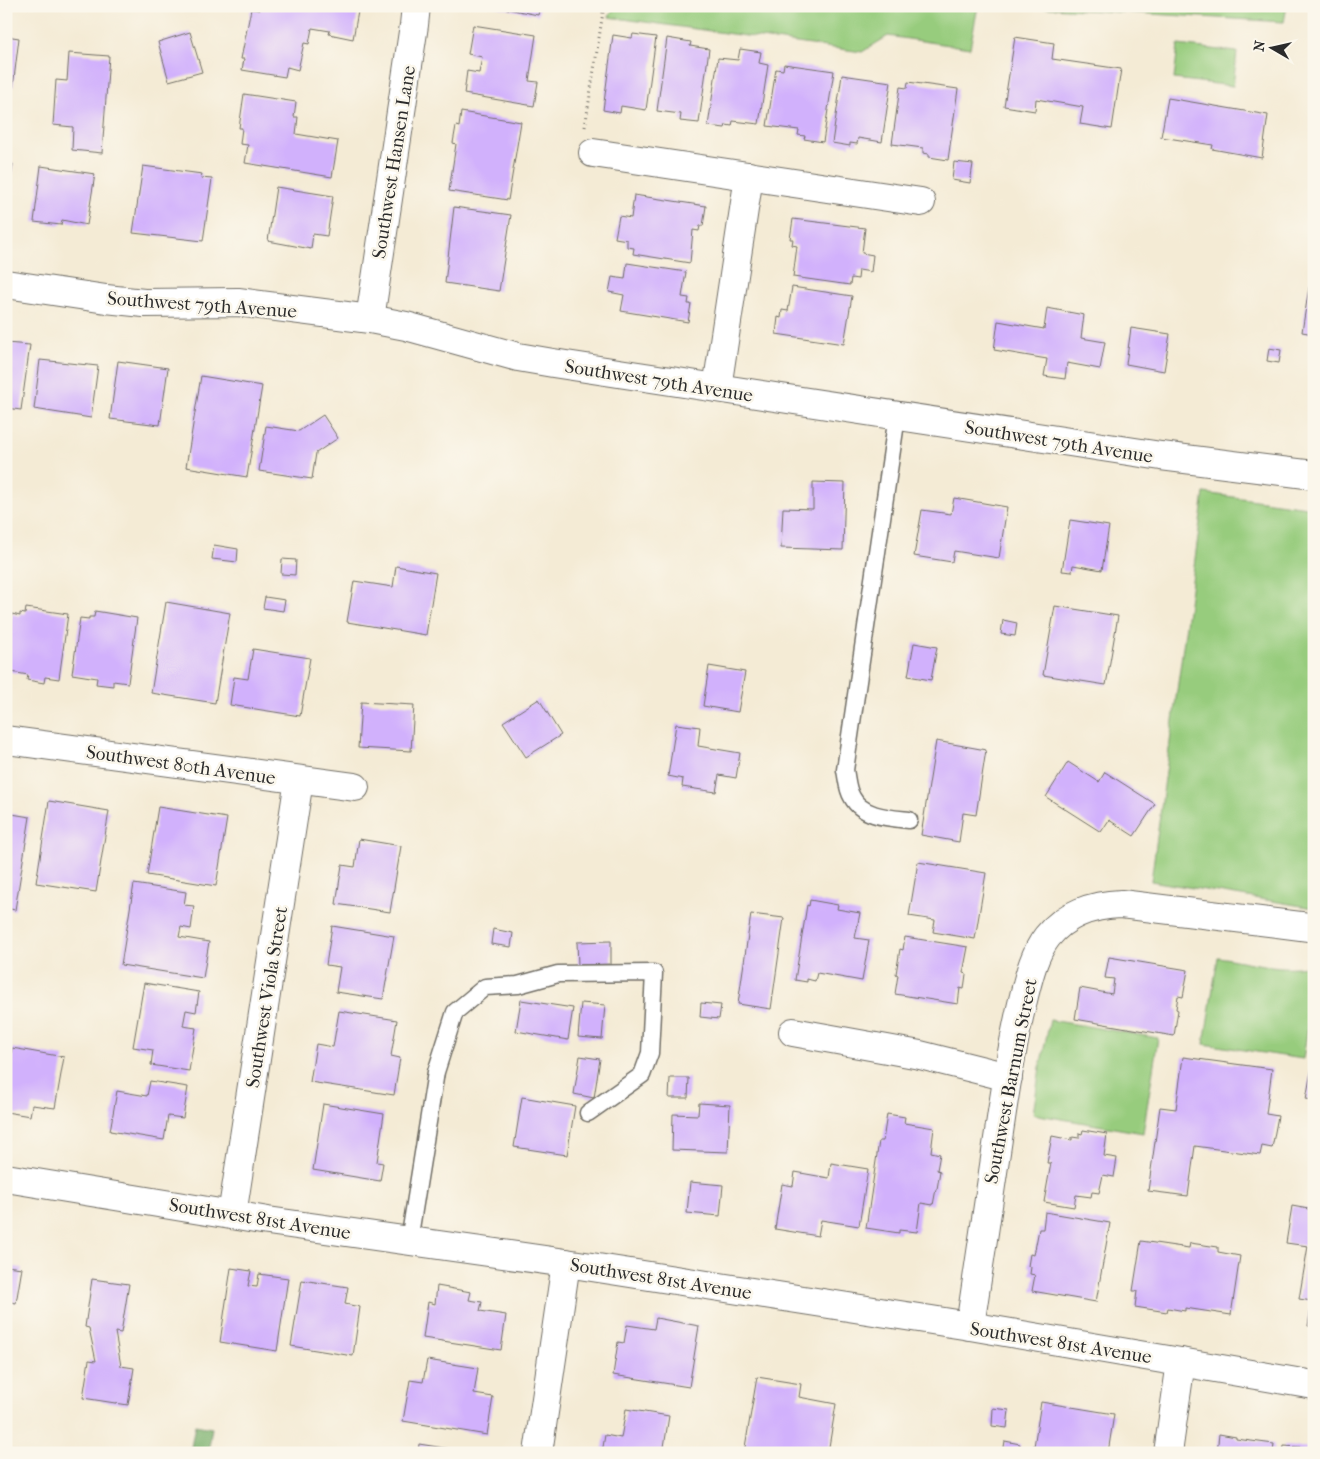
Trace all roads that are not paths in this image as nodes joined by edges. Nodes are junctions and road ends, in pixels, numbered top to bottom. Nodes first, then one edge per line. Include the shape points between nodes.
1 (416, 6) edge
2 (593, 153) road end
3 (749, 176) junction
4 (921, 202) dead end
5 (6, 284) edge
6 (370, 319) junction
7 (717, 388) junction
8 (897, 416) junction
9 (1314, 475) edge
10 (6, 740) edge
11 (299, 780) junction
12 (355, 788) dead end
13 (909, 820) dead end
14 (1312, 929) edge
15 (793, 1032) dead end
16 (1008, 1077) junction
17 (588, 1113) dead end
18 (6, 1178) edge
19 (232, 1215) junction
20 (409, 1241) junction
21 (566, 1263) junction
22 (970, 1326) junction
23 (1181, 1362) junction
24 (1314, 1385) edge
25 (538, 1453) edge
26 (1168, 1453) edge

1 - 6 street, Southwest Hansen Lane
2 - 3 street
3 - 4 street
3 - 7 street
5 - 6 street, Southwest 79th Avenue via 134,302 238,302
6 - 7 street, Southwest 79th Avenue via 518,357
7 - 8 street, Southwest 79th Avenue
8 - 9 street, Southwest 79th Avenue via 1161,456
8 - 13 lane via 845,770 852,798 861,807 884,818
10 - 11 street, Southwest 80th Avenue
11 - 12 street, Southwest 80th Avenue
11 - 19 street, Southwest Viola Street
14 - 16 street, Southwest Barnum Street via 1121,904 1104,905 1075,914 1047,937 1036,956 1027,982
15 - 16 street via 920,1056
16 - 22 street, Southwest Barnum Street
17 - 20 lane via 642,1075 650,1053 654,973 558,974 518,985 485,987 455,1012 436,1072
18 - 19 street, Southwest 81st Avenue
19 - 20 street, Southwest 81st Avenue
20 - 21 street, Southwest 81st Avenue
21 - 22 street, Southwest 81st Avenue
21 - 25 street
22 - 23 street, Southwest 81st Avenue
23 - 24 street, Southwest 81st Avenue
23 - 26 street

